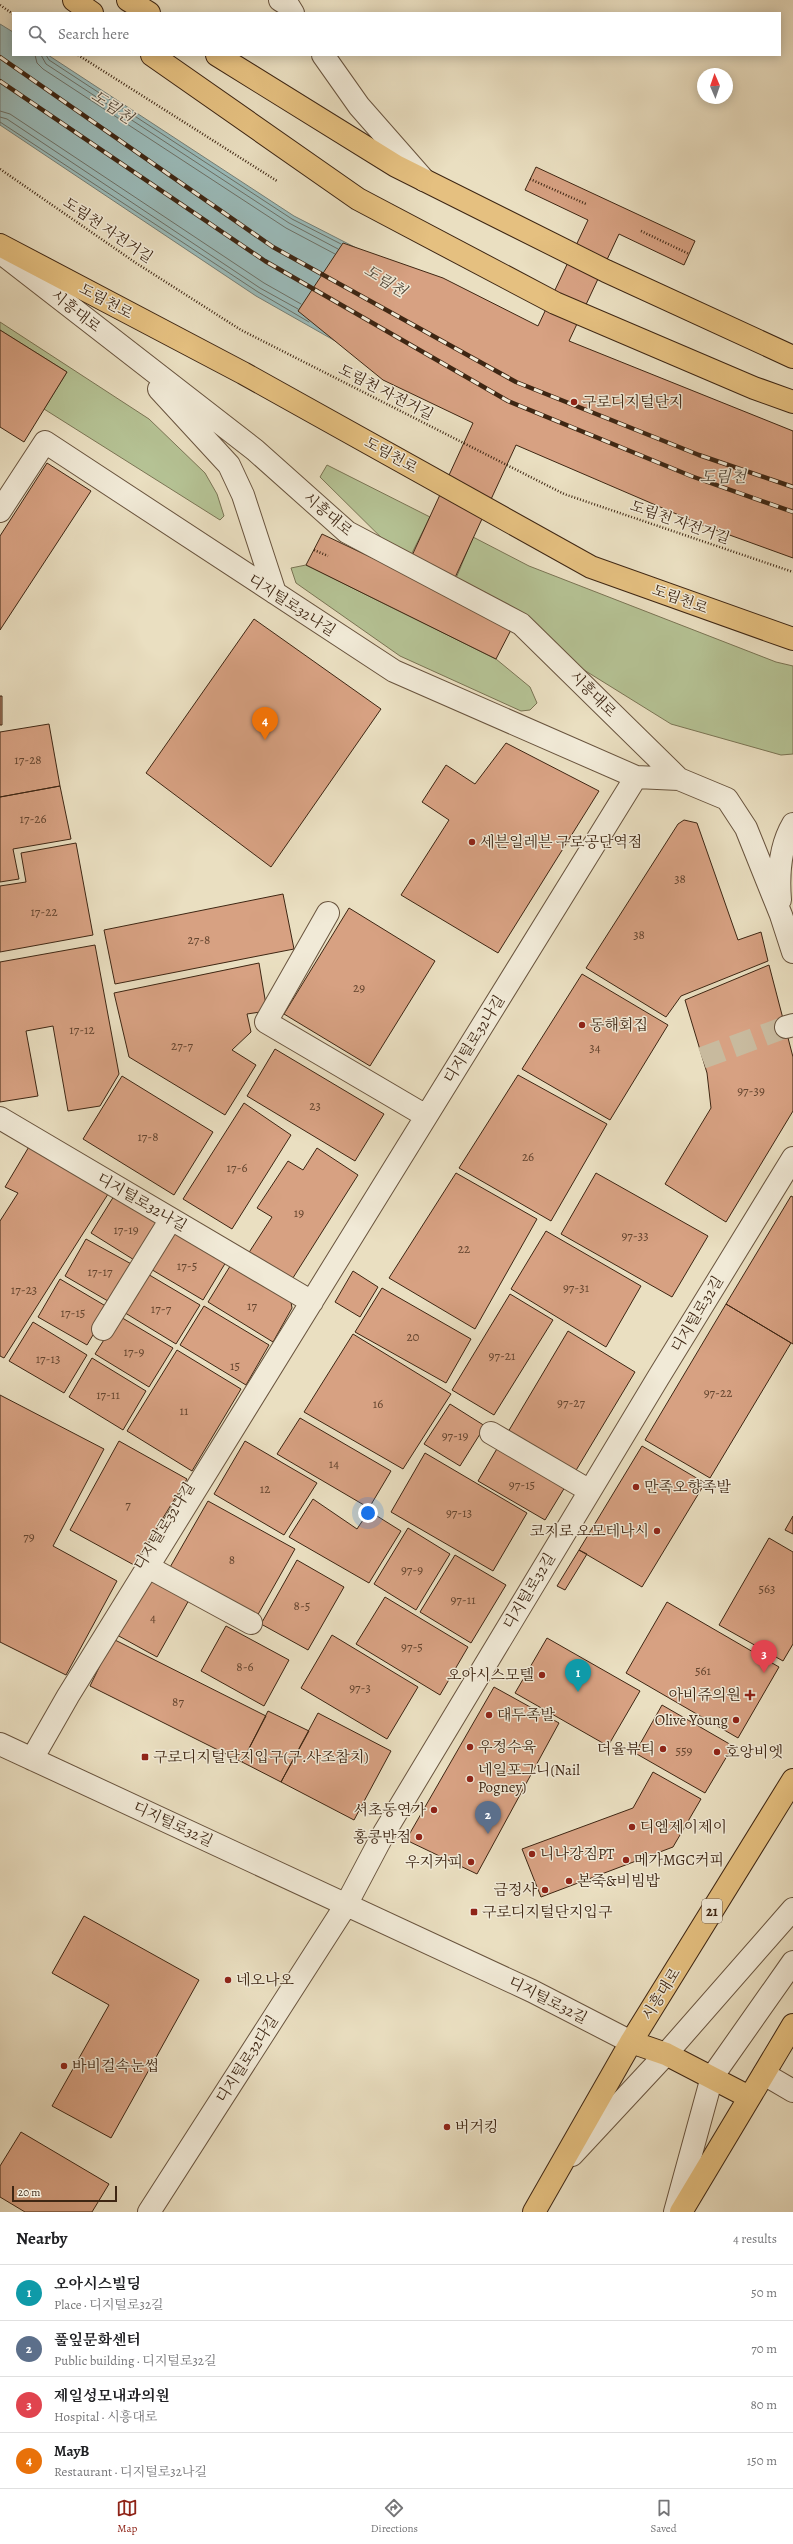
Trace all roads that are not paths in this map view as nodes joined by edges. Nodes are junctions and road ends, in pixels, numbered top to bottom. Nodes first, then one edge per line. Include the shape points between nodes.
1 (74, 0) edge
2 (128, 0) edge
3 (280, 0) edge
4 (91, 12) edge
5 (147, 12) edge
6 (292, 12) edge
7 (153, 56) edge
8 (218, 56) edge
9 (324, 56) edge
10 (425, 181) junction
11 (0, 245) edge
12 (0, 252) edge
13 (118, 344) junction
14 (793, 357) edge
15 (793, 402) edge
16 (0, 511) edge
17 (275, 593) junction
18 (793, 638) edge
19 (633, 776) junction
20 (679, 779) junction
21 (793, 824) edge
22 (793, 838) edge
23 (328, 912) dead end
24 (781, 915) junction
25 (793, 952) edge
26 (423, 1114) junction
27 (0, 1118) edge
28 (793, 1158) edge
29 (171, 1219) junction
30 (308, 1300) junction
31 (103, 1329) dead end
32 (491, 1433) dead end
33 (590, 1491) junction
34 (148, 1567) junction
35 (251, 1623) dead end
36 (0, 1744) edge
37 (28, 1757) junction
38 (793, 1780) edge
39 (346, 1905) junction
40 (793, 1909) edge
41 (793, 1962) edge
42 (793, 2025) edge
43 (631, 2042) junction
44 (666, 2054) junction
45 (764, 2074) junction
46 (712, 2077) junction
47 (793, 2091) edge
48 (749, 2097) junction
49 (562, 2166) junction
50 (148, 2212) edge
51 (534, 2212) edge
52 (675, 2212) edge
53 (681, 2212) edge

1 - 4 main road
2 - 5 main road
3 - 6 street
7 - 15 main road via 358,199 555,303 754,388
8 - 10 main road via 396,166
9 - 10 street via 359,106
10 - 14 main road via 606,271
11 - 18 main road, 도림천로 via 243,373 591,567
12 - 13 street, 시흥대로
13 - 17 street via 229,466 243,495
13 - 20 street, 시흥대로 via 255,450 346,532 521,624
16 - 17 street, 디지털로32나길 via 45,442
17 - 19 street, 디지털로32나길 via 394,671
19 - 20 street, 디지털로32나길
19 - 26 street, 디지털로32나길
20 - 24 street, 디지털로32나길 via 727,798 746,828
21 - 24 street via 788,832 778,876
22 - 24 street via 784,877
23 - 26 street via 266,1022
24 - 25 street
26 - 30 street, 디지털로32나길
27 - 29 street, 디지털로32나길
28 - 33 street, 디지털로32길
29 - 30 street, 디지털로32나길
29 - 31 street
30 - 34 street, 디지털로32나길
30 - 37 street, 디지털로32나길
32 - 33 street
33 - 39 street, 디지털로32길 via 384,1833
34 - 35 street
34 - 37 street, 디지털로32나길
36 - 37 street, 디지털로32길
37 - 39 street, 디지털로32길
38 - 43 main road, 시흥대로 / 21
39 - 43 street, 디지털로32길 via 532,1991
39 - 50 street, 디지털로32다길
40 - 44 street
41 - 46 street
42 - 45 main road
43 - 44 main road, 디지털로32길
43 - 49 main road, 시흥대로 / 21
44 - 46 main road, 디지털로32길
44 - 49 street
45 - 47 street
45 - 48 main road
46 - 48 main road, 디지털로32길
46 - 52 street
48 - 53 main road
49 - 51 main road, 시흥대로 / 21

